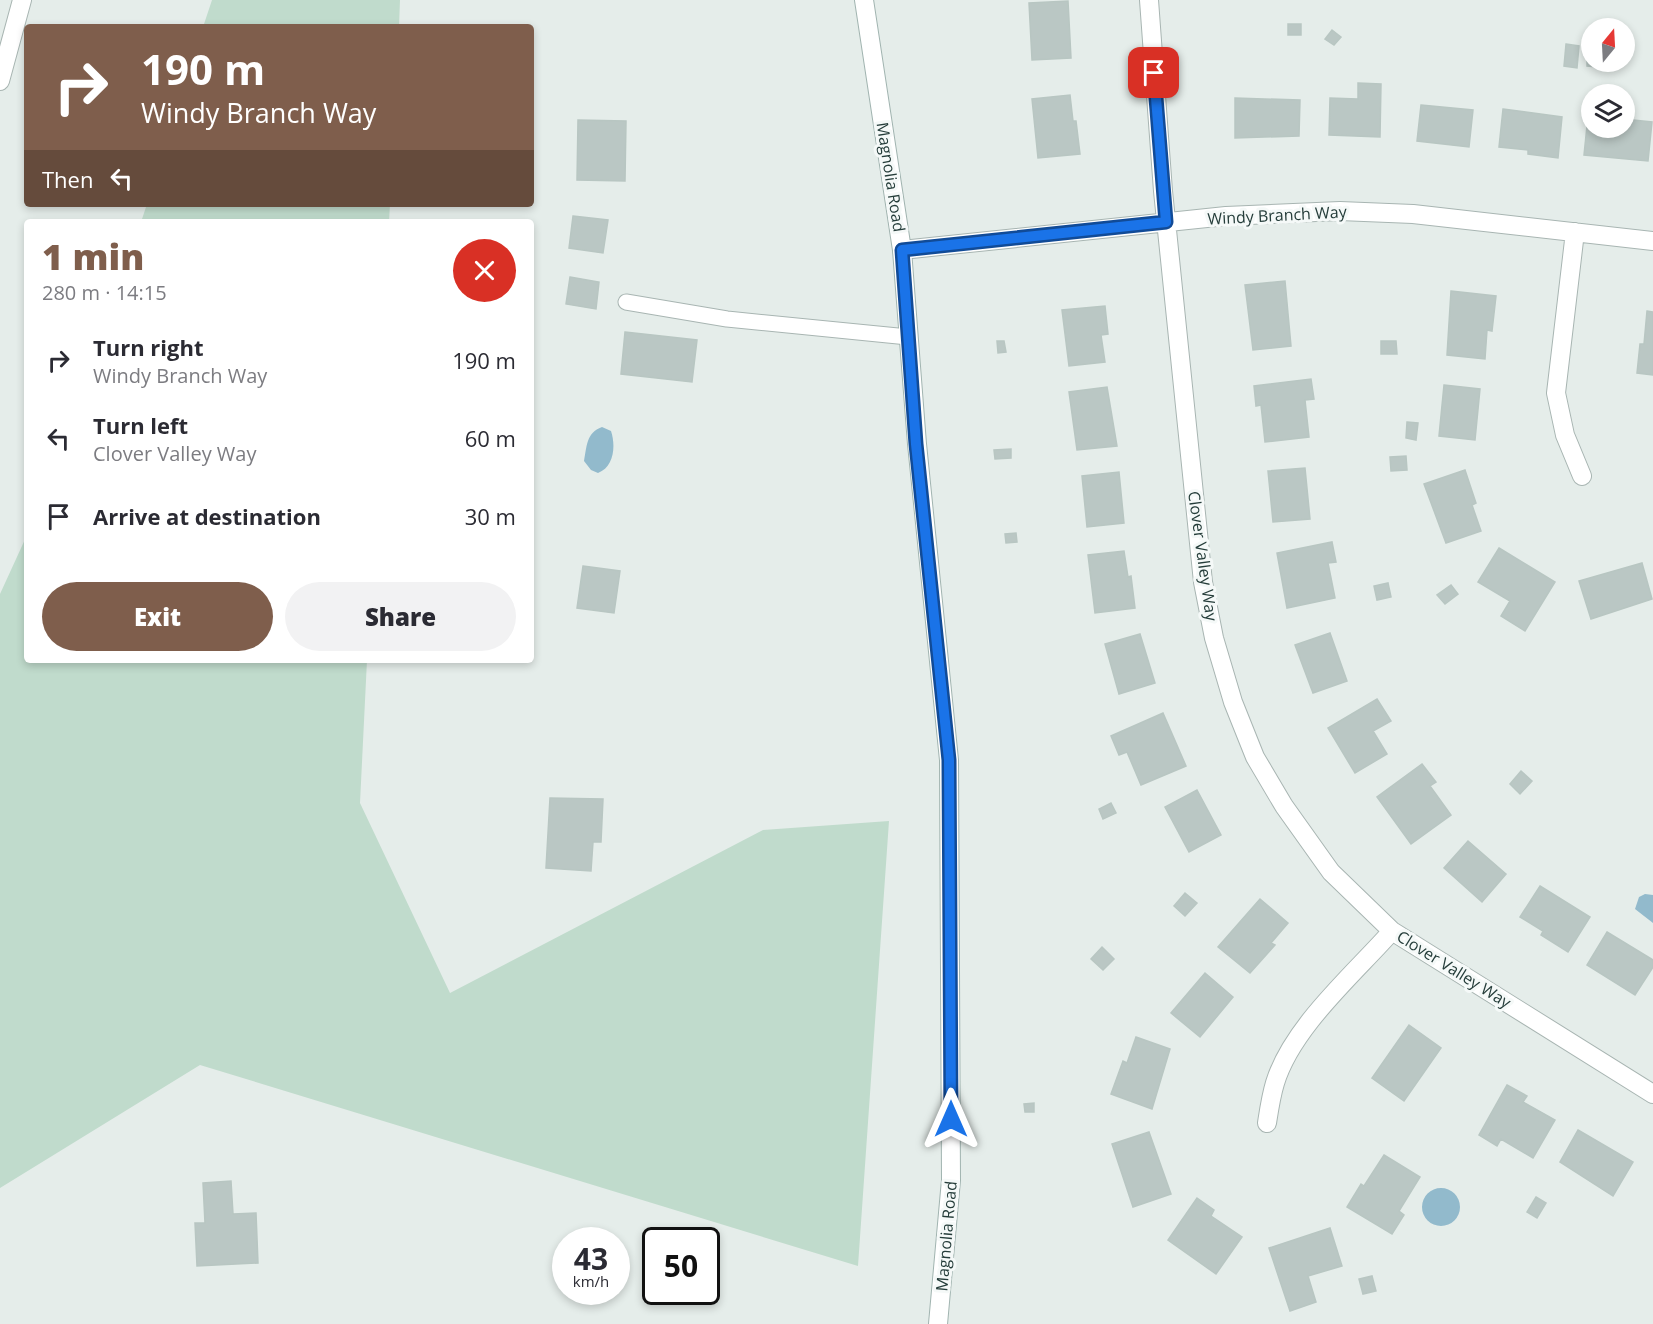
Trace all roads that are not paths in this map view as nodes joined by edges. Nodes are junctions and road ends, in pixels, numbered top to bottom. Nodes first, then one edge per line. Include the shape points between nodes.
1 (22, 0) edge
2 (864, 0) edge
3 (1149, 0) edge
4 (0, 81) edge
5 (1166, 222) junction
6 (1575, 232) junction
7 (1653, 241) edge
8 (902, 250) junction
9 (626, 302) dead end
10 (909, 337) junction
11 (1582, 476) dead end
12 (1392, 931) junction
13 (1653, 1094) edge
14 (1267, 1123) dead end
15 (938, 1324) edge

1 - 4 street
2 - 8 street, Magnolia Road
3 - 5 street, Clover Valley Way
5 - 6 street, Windy Branch Way via 1340,211 1413,214
5 - 8 street, Windy Branch Way
5 - 12 street, Clover Valley Way via 1203,582 1233,702 1255,757 1284,806 1331,872
6 - 7 street, Windy Branch Way
6 - 11 street via 1556,393 1565,435
8 - 10 street, Magnolia Road
9 - 10 lane via 727,319
10 - 15 street, Magnolia Road via 916,444 949,760 951,1180
12 - 13 street, Clover Valley Way
12 - 14 street via 1305,1026 1275,1083

